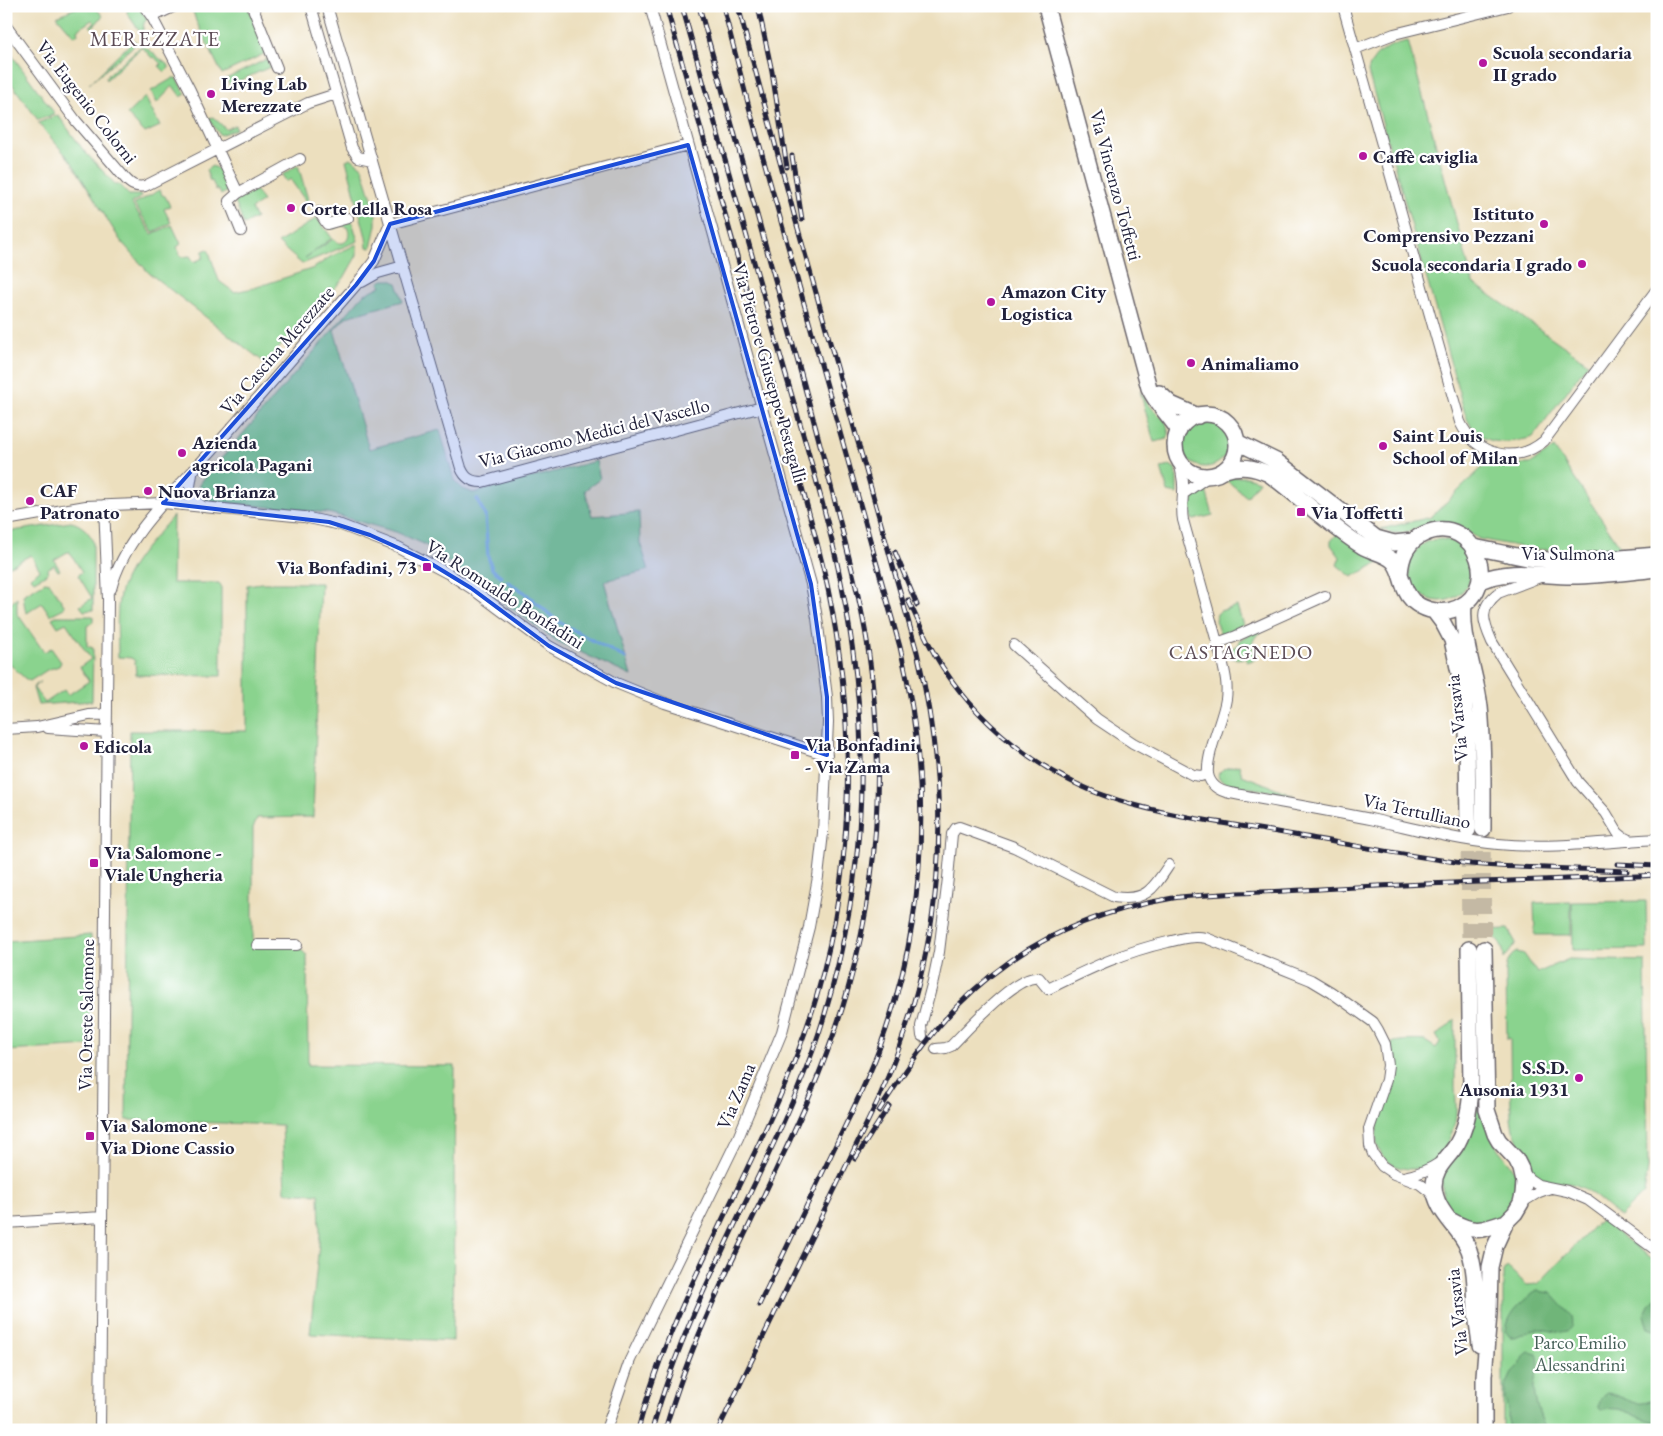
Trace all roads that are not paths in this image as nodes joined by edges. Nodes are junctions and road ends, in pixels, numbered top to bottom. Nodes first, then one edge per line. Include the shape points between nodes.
1 (144, 6) edge
2 (175, 6) edge
3 (252, 6) edge
4 (311, 6) edge
5 (326, 6) edge
6 (650, 6) edge
7 (1046, 6) edge
8 (1343, 6) edge
9 (1508, 6) edge
10 (152, 18) junction
11 (6, 26) edge
12 (1355, 49) junction
13 (277, 68) dead end
14 (336, 94) junction
15 (688, 145) junction
16 (217, 150) junction
17 (300, 158) dead end
18 (372, 160) junction
19 (238, 193) junction
20 (320, 212) dead end
21 (348, 218) dead end
22 (390, 224) junction
23 (241, 231) dead end
24 (402, 266) junction
25 (356, 286) junction
26 (1657, 289) edge
27 (1147, 375) junction
28 (762, 407) junction
29 (1198, 416) junction
30 (1179, 431) junction
31 (1236, 442) junction
32 (1178, 458) junction
33 (1225, 470) junction
34 (192, 473) junction
35 (1209, 476) junction
36 (1183, 494) junction
37 (163, 503) junction
38 (104, 505) junction
39 (205, 507) junction
40 (6, 520) edge
41 (1413, 542) junction
42 (1474, 548) junction
43 (1657, 555) edge
44 (1657, 569) edge
45 (1400, 574) junction
46 (1546, 575) junction
47 (1480, 581) junction
48 (1325, 596) dead end
49 (108, 600) junction
50 (1464, 604) junction
51 (1434, 611) junction
52 (1217, 643) junction
53 (1014, 645) dead end
54 (107, 714) junction
55 (38, 727) junction
56 (6, 729) edge
57 (107, 732) junction
58 (827, 755) junction
59 (1208, 773) junction
60 (1657, 840) edge
61 (1632, 842) junction
62 (1169, 865) dead end
63 (257, 944) dead end
64 (297, 945) dead end
65 (922, 1036) dead end
66 (936, 1049) dead end
67 (1446, 1158) junction
68 (1521, 1169) junction
69 (1404, 1177) junction
70 (1550, 1188) junction
71 (1437, 1200) junction
72 (1521, 1203) junction
73 (102, 1217) junction
74 (1451, 1220) junction
75 (1506, 1222) junction
76 (6, 1223) edge
77 (1657, 1251) edge
78 (1484, 1376) junction
79 (100, 1430) edge
80 (606, 1430) edge
81 (1484, 1430) edge

1 - 10 street
2 - 10 street
3 - 13 street
4 - 14 street
5 - 18 street, Via Giacomo Medici del Vascello
6 - 15 street, Via Pietro e Giuseppe Pestagalli
7 - 27 street, Via Vincenzo Toffetti
8 - 12 street
9 - 12 street via 1394,34
10 - 16 street
11 - 16 street, Via Eugenio Colorni via 76,121 132,185 145,186
12 - 26 street via 1460,422 1477,444 1500,454 1523,453 1544,441
14 - 16 street, Via Eugenio Colorni via 308,103
14 - 18 street via 354,152 358,157
15 - 22 street
15 - 28 street, Via Pietro e Giuseppe Pestagalli
16 - 19 street
17 - 19 street
18 - 22 street, Via Giacomo Medici del Vascello
19 - 23 street via 229,201
20 - 21 street via 327,224
22 - 24 street, Via Giacomo Medici del Vascello
22 - 25 street via 374,261
24 - 25 street via 378,273
24 - 28 street, Via Giacomo Medici del Vascello via 461,468 470,480 482,482
25 - 34 street, Via Cascina Merezzate
27 - 29 street, Via Vincenzo Toffetti via 1164,398
27 - 30 street, Via Vincenzo Toffetti via 1152,396
28 - 58 street, Via Pietro e Giuseppe Pestagalli via 813,592 827,697
29 - 30 street
29 - 31 street, Via Vincenzo Toffetti via 1211,415 1224,420
30 - 32 street via 1175,443
31 - 33 street via 1235,456
31 - 41 street, Via Sulmona via 1276,461 1376,538 1394,543
32 - 35 street via 1192,473
32 - 36 street
33 - 35 street
33 - 45 street via 1252,468 1269,474 1363,546 1388,557
34 - 37 street, Via Cascina Merezzate
34 - 39 street via 191,498
35 - 36 street
36 - 52 street via 1183,520
37 - 38 street, Via Romualdo Bonfadini
37 - 39 street, Via Romualdo Bonfadini
37 - 49 street, Via Cascina Merezzate via 123,557
38 - 40 street, Via Romualdo Bonfadini
38 - 49 street
39 - 58 street, Via Romualdo Bonfadini via 304,517 370,535 449,574 549,646 616,683
41 - 42 street, Via Sulmona via 1428,532 1445,531 1462,536
41 - 45 street via 1404,554
42 - 43 street, Via Sulmona via 1565,562
42 - 47 street via 1481,565
44 - 46 street, Via Sulmona via 1594,575
45 - 51 street via 1403,587 1414,602
46 - 47 street, Via Sulmona via 1513,573
46 - 61 street via 1493,597 1484,610 1485,626 1578,782 1604,810 1618,832
47 - 50 street
48 - 52 street
49 - 54 street, Via Oreste Salomone
50 - 51 street via 1450,610
50 - 51 street, Via Varsavia via 1464,624 1481,723 1476,830 1463,692 1452,640
52 - 59 street via 1226,692
53 - 59 street via 1084,708 1116,732 1193,775
54 - 55 street
54 - 57 street, Via Oreste Salomone
55 - 56 street
55 - 57 street
57 - 73 street, Via Oreste Salomone
58 - 80 street, Via Zama via 818,877 809,927 782,1032 738,1138 630,1360
59 - 61 street, Via Tertulliano via 1213,785 1223,792 1466,840 1523,845
60 - 61 street, Via Tertulliano
62 - 65 street via 1148,893 1131,898 1114,897 1014,847 956,828 951,838 939,952 921,1026
63 - 64 street
66 - 69 street via 951,1046 988,1008 1026,980 1040,978 1048,989 1140,948 1195,936 1210,939 1322,986 1378,1030 1388,1058 1388,1073 1370,1124 1369,1140 1373,1154 1382,1166
67 - 68 street via 1458,1142 1469,1110 1477,949 1487,1110 1499,1141
67 - 69 street via 1424,1172
67 - 71 street via 1435,1176
68 - 70 street via 1538,1185
68 - 72 street via 1524,1194
69 - 71 street via 1420,1184
70 - 72 street
70 - 77 street via 1588,1200
71 - 74 street, Via Varsavia
72 - 75 street, Via Varsavia
73 - 76 street
73 - 79 street, Via Oreste Salomone
74 - 75 street via 1478,1230
74 - 78 street, Via Varsavia via 1463,1237 1472,1259
75 - 78 street, Via Varsavia via 1490,1267
78 - 81 street, Via Varsavia

